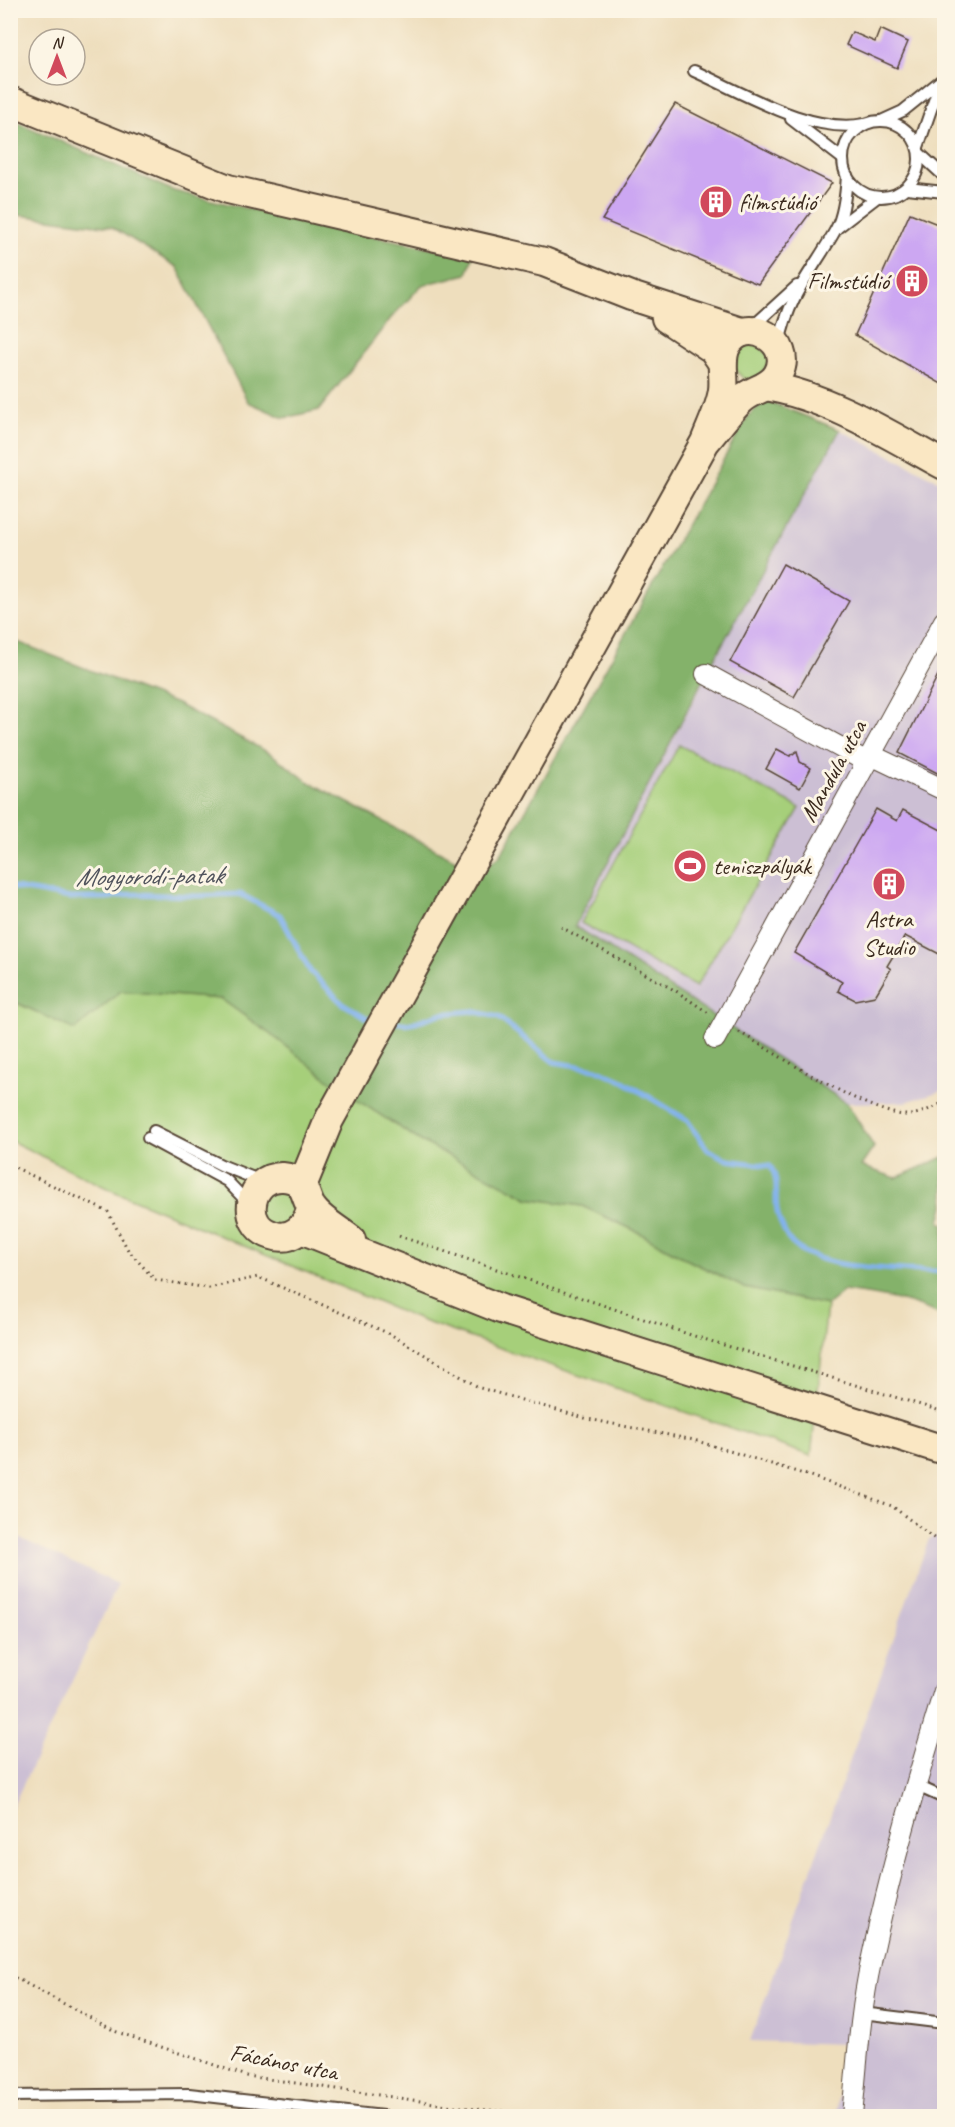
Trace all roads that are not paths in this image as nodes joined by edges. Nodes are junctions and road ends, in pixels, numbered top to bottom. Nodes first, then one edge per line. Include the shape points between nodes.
1 (694, 71) dead end
2 (945, 80) edge
3 (10, 101) edge
4 (780, 109) junction
5 (881, 121) junction
6 (867, 123) junction
7 (919, 151) junction
8 (843, 159) junction
9 (847, 175) junction
10 (945, 176) edge
11 (907, 188) junction
12 (945, 192) edge
13 (876, 198) junction
14 (837, 228) junction
15 (800, 284) junction
16 (631, 296) junction
17 (745, 332) junction
18 (780, 353) junction
19 (723, 366) junction
20 (762, 388) junction
21 (851, 416) junction
22 (705, 442) junction
23 (945, 465) edge
24 (945, 621) edge
25 (706, 675) dead end
26 (869, 758) junction
27 (945, 790) edge
28 (720, 1031) road end
29 (292, 1196) junction
30 (251, 1207) junction
31 (945, 1450) edge
32 (945, 1691) edge
33 (915, 1785) junction
34 (945, 1798) edge
35 (862, 2013) junction
36 (945, 2023) edge
37 (10, 2096) edge
38 (945, 2101) edge
39 (383, 2116) edge
40 (852, 2116) edge
41 (943, 2116) edge

1 - 4 lane
2 - 5 lane via 903,111
2 - 7 lane via 935,98
3 - 16 main road via 228,189 544,262
4 - 6 lane via 826,124 851,127
4 - 8 lane
5 - 6 lane
5 - 7 lane via 906,130
6 - 8 lane via 847,141
7 - 10 lane
7 - 11 lane via 916,176
8 - 9 lane
9 - 13 lane via 861,191
9 - 14 lane
11 - 12 lane
11 - 13 lane via 892,196
13 - 14 lane
14 - 15 lane
15 - 17 lane
15 - 18 lane via 785,320
16 - 17 main road
16 - 19 main road via 713,350
17 - 18 main road via 769,335
17 - 19 main road via 727,344
18 - 20 main road via 778,374
18 - 21 main road via 810,385
19 - 20 main road via 741,388
19 - 22 main road via 723,392
20 - 21 main road via 784,389
20 - 22 main road via 741,399
21 - 23 main road
22 - 29 main road via 329,1120
24 - 26 street, Mandula utca
25 - 26 street
26 - 27 street
26 - 28 street, Mandula utca
29 - 30 main road via 257,1188
29 - 30 main road via 283,1237 264,1232 252,1217
29 - 30 lane via 151,1135 227,1181
29 - 31 main road via 374,1258 501,1309
32 - 33 street
33 - 34 lane
33 - 35 street
35 - 36 lane
35 - 40 street
37 - 39 lane via 189,2094
38 - 41 lane

